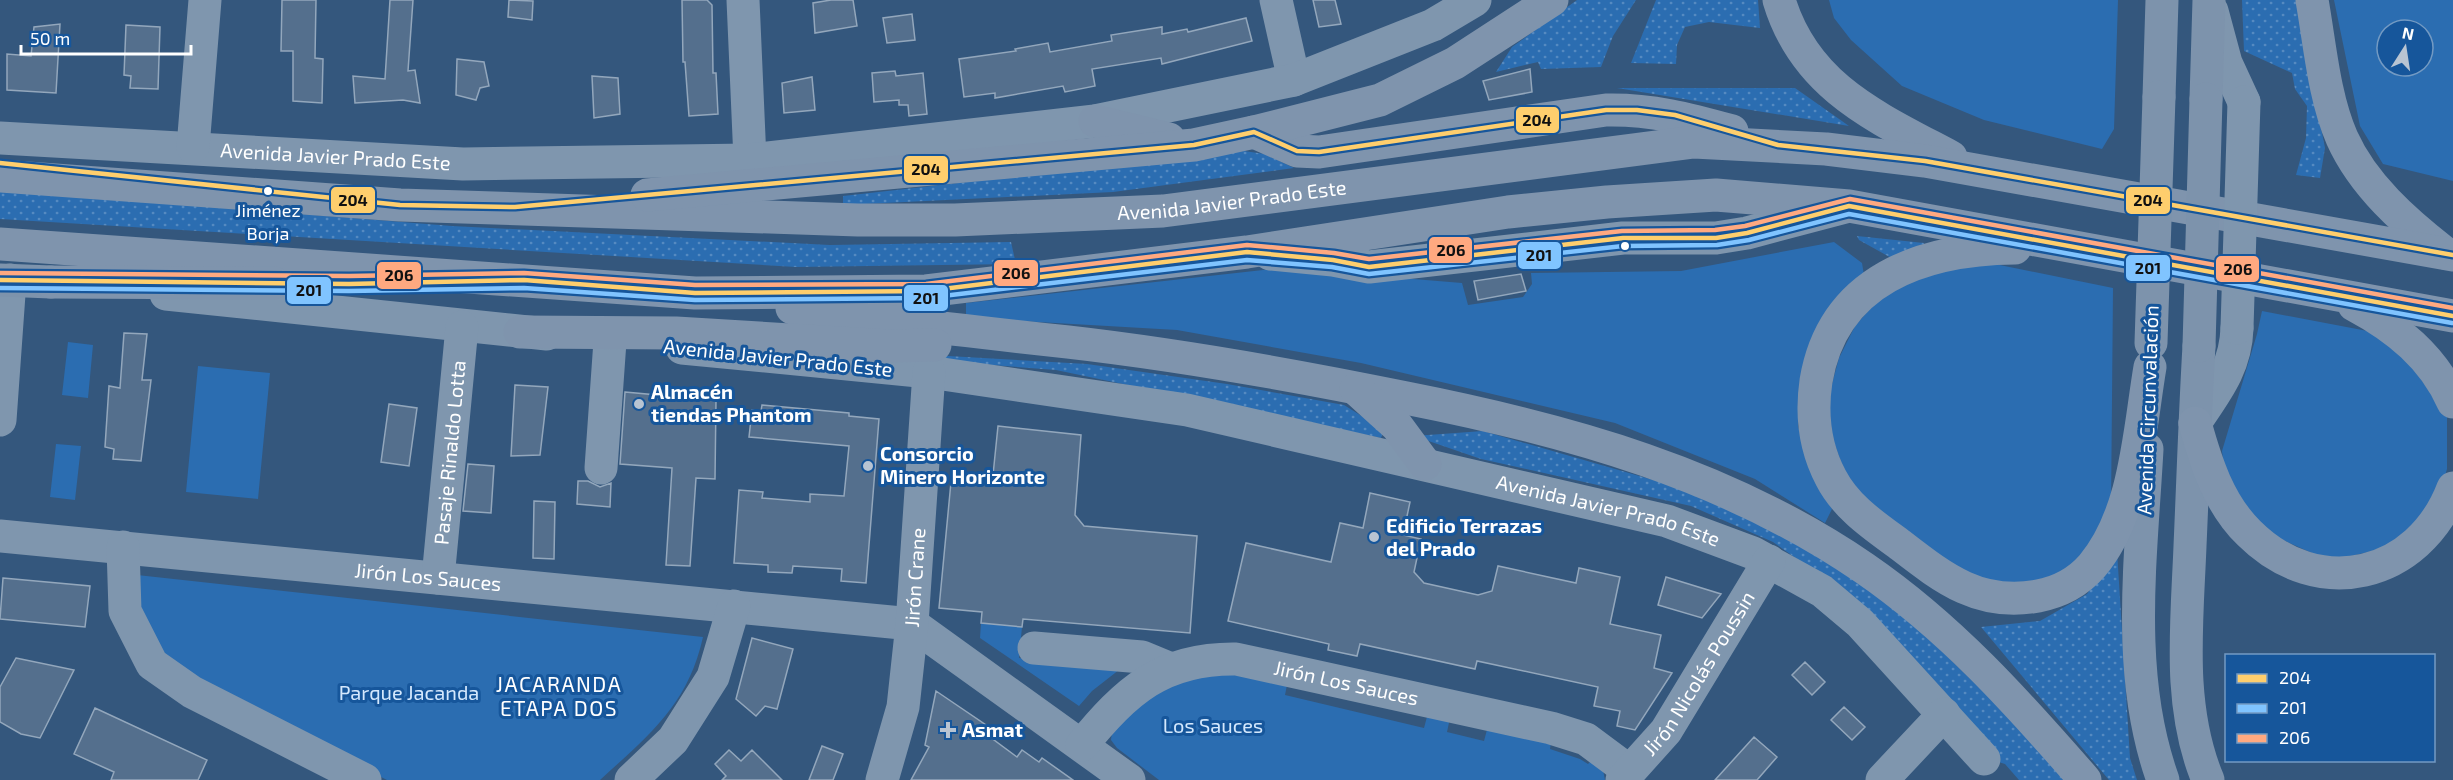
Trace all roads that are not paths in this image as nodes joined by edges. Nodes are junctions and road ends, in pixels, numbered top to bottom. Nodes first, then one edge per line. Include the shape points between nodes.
1 (205, 0) edge
2 (743, 0) edge
3 (1276, 0) edge
4 (1475, 0) edge
5 (1552, 0) edge
6 (1779, 0) edge
7 (2162, 0) edge
8 (2209, 0) edge
9 (2312, 0) edge
10 (1294, 81) junction
11 (1095, 120) junction
12 (1254, 132) junction
13 (0, 138) edge
14 (1194, 145) junction
15 (1778, 145) junction
16 (193, 147) junction
17 (750, 160) junction
18 (0, 163) edge
19 (1977, 170) junction
20 (0, 176) edge
21 (400, 205) junction
22 (515, 207) junction
23 (0, 244) edge
24 (2084, 248) junction
25 (2450, 255) edge
26 (5, 280) edge
27 (524, 280) junction
28 (51, 282) junction
29 (695, 293) junction
30 (2328, 293) junction
31 (2453, 316) edge
32 (462, 327) junction
33 (520, 332) junction
34 (610, 341) junction
35 (1066, 342) junction
36 (2151, 355) junction
37 (929, 372) junction
38 (1355, 387) junction
39 (2453, 402) edge
40 (0, 420) edge
41 (2195, 423) junction
42 (1425, 464) junction
43 (602, 468) dead end
44 (2453, 489) edge
45 (0, 536) edge
46 (123, 547) junction
47 (1769, 561) junction
48 (438, 578) junction
49 (734, 606) junction
50 (912, 624) junction
51 (1034, 648) dead end
52 (1171, 669) junction
53 (1944, 714) junction
54 (1082, 746) junction
55 (1984, 759) dead end
56 (1626, 775) edge
57 (365, 780) edge
58 (631, 780) edge
59 (882, 780) edge
60 (1129, 780) edge
61 (1882, 780) edge
62 (2085, 780) edge
63 (2163, 780) edge
64 (2208, 780) edge

1 - 16 street
2 - 17 street
3 - 10 street
4 - 10 street, Avenida Javier Prado Este via 1433,25
5 - 12 highway via 1455,63 1380,100
6 - 19 highway via 1797,44 1829,83 1864,110
7 - 36 main road, Avenida Circunvalación, bridge
8 - 41 main road, bridge
8 - 41 street, bridge via 2226,63 2244,102 2237,349 2227,377
9 - 25 highway via 2336,122 2351,154 2399,214
10 - 11 street, Avenida Javier Prado Este
11 - 14 highway
11 - 17 street, Avenida Javier Prado Este
12 - 14 highway
12 - 15 highway via 1297,151 1319,152 1606,110 1637,110 1675,115
13 - 16 street, Avenida Javier Prado Este
14 - 22 highway
15 - 19 highway, Avenida Javier Prado Este via 1874,154
15 - 22 highway, Avenida Javier Prado Este via 1694,142 1163,211 1050,217 858,220
16 - 17 street, Avenida Javier Prado Este via 463,164
18 - 21 highway
19 - 25 highway, Avenida Javier Prado Este
20 - 21 highway, Avenida Javier Prado Este
21 - 22 highway, Avenida Javier Prado Este
23 - 27 highway
24 - 29 highway via 1850,206 1716,195 1508,212 1247,252 926,291
24 - 30 highway
24 - 36 highway via 1947,254 1911,264 1868,289 1836,326 1818,371 1814,420 1820,452 1831,479 1865,519 1964,588 2012,599 2058,591 2087,570 2113,533 2129,482
26 - 28 main road, Avenida Javier Prado Este
26 - 40 street
27 - 28 highway via 349,284
27 - 29 highway
28 - 32 street, Avenida Javier Prado Este
29 - 35 highway via 888,323
30 - 31 highway
30 - 39 highway via 2371,314 2412,344 2439,375
32 - 33 street, Avenida Javier Prado Este
32 - 48 street, Pasaje Rinaldo Lotta
33 - 34 street, Avenida Javier Prado Este
33 - 35 highway via 676,333 889,346
34 - 37 street, Avenida Javier Prado Este
34 - 43 street
35 - 38 highway
36 - 63 main road, Avenida Circunvalación via 2139,657 2146,727
37 - 42 street, Avenida Javier Prado Este via 1187,410
37 - 50 street, Jirón Crane
38 - 42 highway via 1397,426
38 - 62 highway via 1462,409 1642,457 1710,483 1793,524 1862,567 1953,638 2008,691
41 - 44 highway via 2211,475 2239,522 2271,552 2307,569 2334,573 2363,571 2397,558 2416,545 2438,521
41 - 64 main road via 2187,691 2195,740
42 - 47 street, Avenida Javier Prado Este via 1667,521
45 - 46 street, Jirón Los Sauces
46 - 48 street, Jirón Los Sauces
46 - 57 street via 124,611 152,664 192,692
47 - 53 street, Avenida Javier Prado Este via 1822,591 1860,623
47 - 56 street, Jirón Nicolás Poussin via 1666,731
48 - 49 street, Jirón Los Sauces
49 - 50 street, Jirón Los Sauces
49 - 58 street via 713,677 673,740
50 - 54 street, Jirón Los Sauces
50 - 59 street, Jirón Crane via 903,707
51 - 52 street via 1142,657
52 - 54 street, Jirón Los Sauces via 1128,694
52 - 56 street, Jirón Los Sauces via 1210,659 1236,659 1551,728 1586,740
53 - 55 street, Avenida Javier Prado Este
53 - 61 street
54 - 60 street, Jirón Los Sauces

